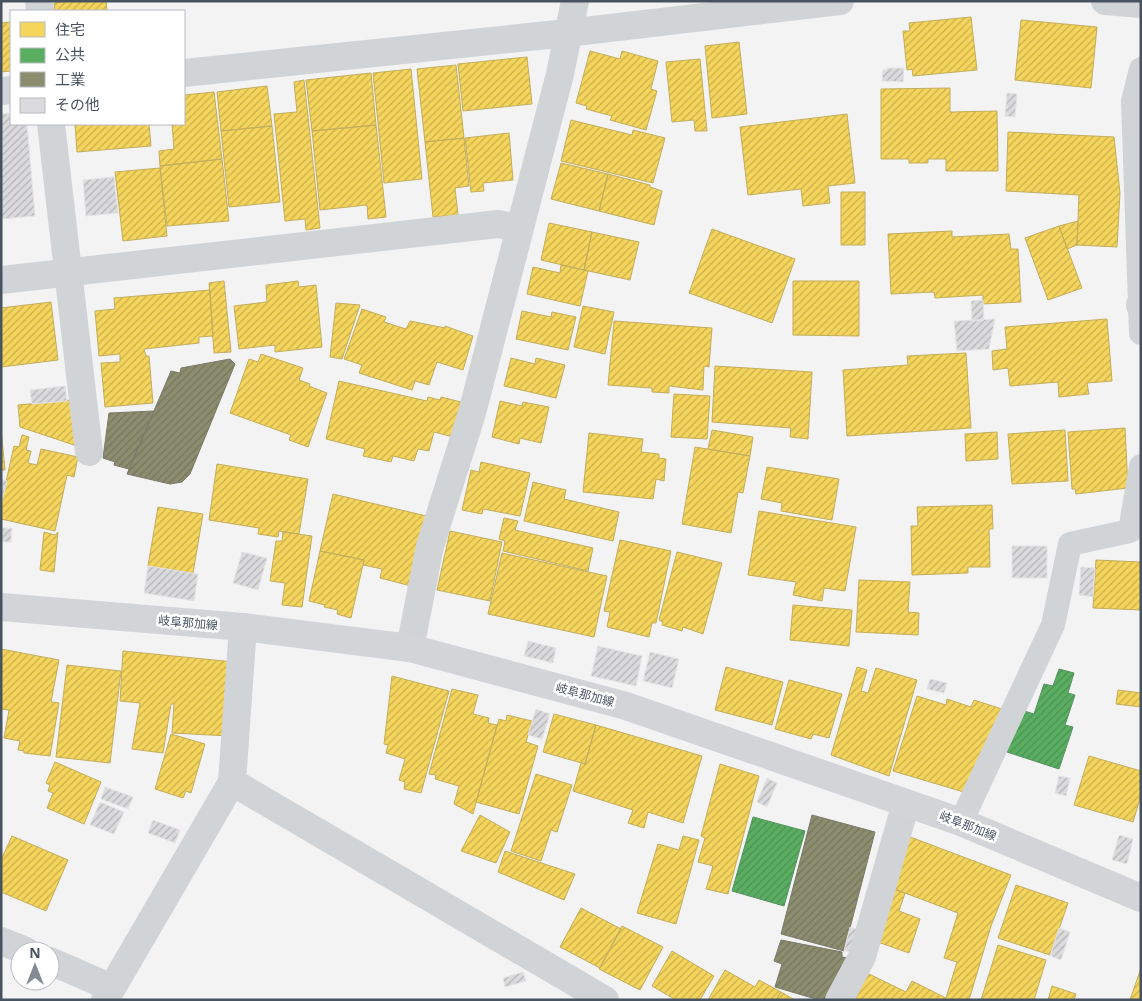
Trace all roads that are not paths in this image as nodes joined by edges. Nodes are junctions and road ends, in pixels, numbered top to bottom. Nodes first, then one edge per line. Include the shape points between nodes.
1 (575, 1) edge
2 (840, 1) edge
3 (1105, 1) edge
4 (1141, 4) edge
5 (567, 33) junction
6 (1141, 69) edge
7 (185, 73) edge
8 (51, 125) edge
9 (520, 228) junction
10 (68, 273) junction
11 (1, 280) edge
12 (1140, 305) edge
13 (1141, 333) edge
14 (89, 452) dead end
15 (1141, 466) edge
16 (1, 607) edge
17 (243, 627) junction
18 (410, 648) junction
19 (232, 782) junction
20 (906, 803) junction
21 (961, 822) junction
22 (1141, 898) edge
23 (60, 968) edge
24 (108, 994) edge
25 (605, 1000) edge
26 (839, 1000) edge

1 - 5 street
2 - 5 street
3 - 4 street
5 - 7 street
5 - 9 street via 560,74
6 - 12 lane via 1134,100
8 - 10 street
9 - 10 street via 498,224
9 - 18 street via 472,413 430,546
10 - 11 street
10 - 14 street
12 - 13 lane
15 - 21 lane via 1130,531 1070,544 1053,626
16 - 17 main road, 岐阜那加線
17 - 18 main road, 岐阜那加線
17 - 19 street
18 - 20 main road, 岐阜那加線 via 626,706
19 - 24 street
19 - 25 street
20 - 21 main road, 岐阜那加線
20 - 26 street via 862,957
21 - 22 main road, 岐阜那加線
23 - 24 street

